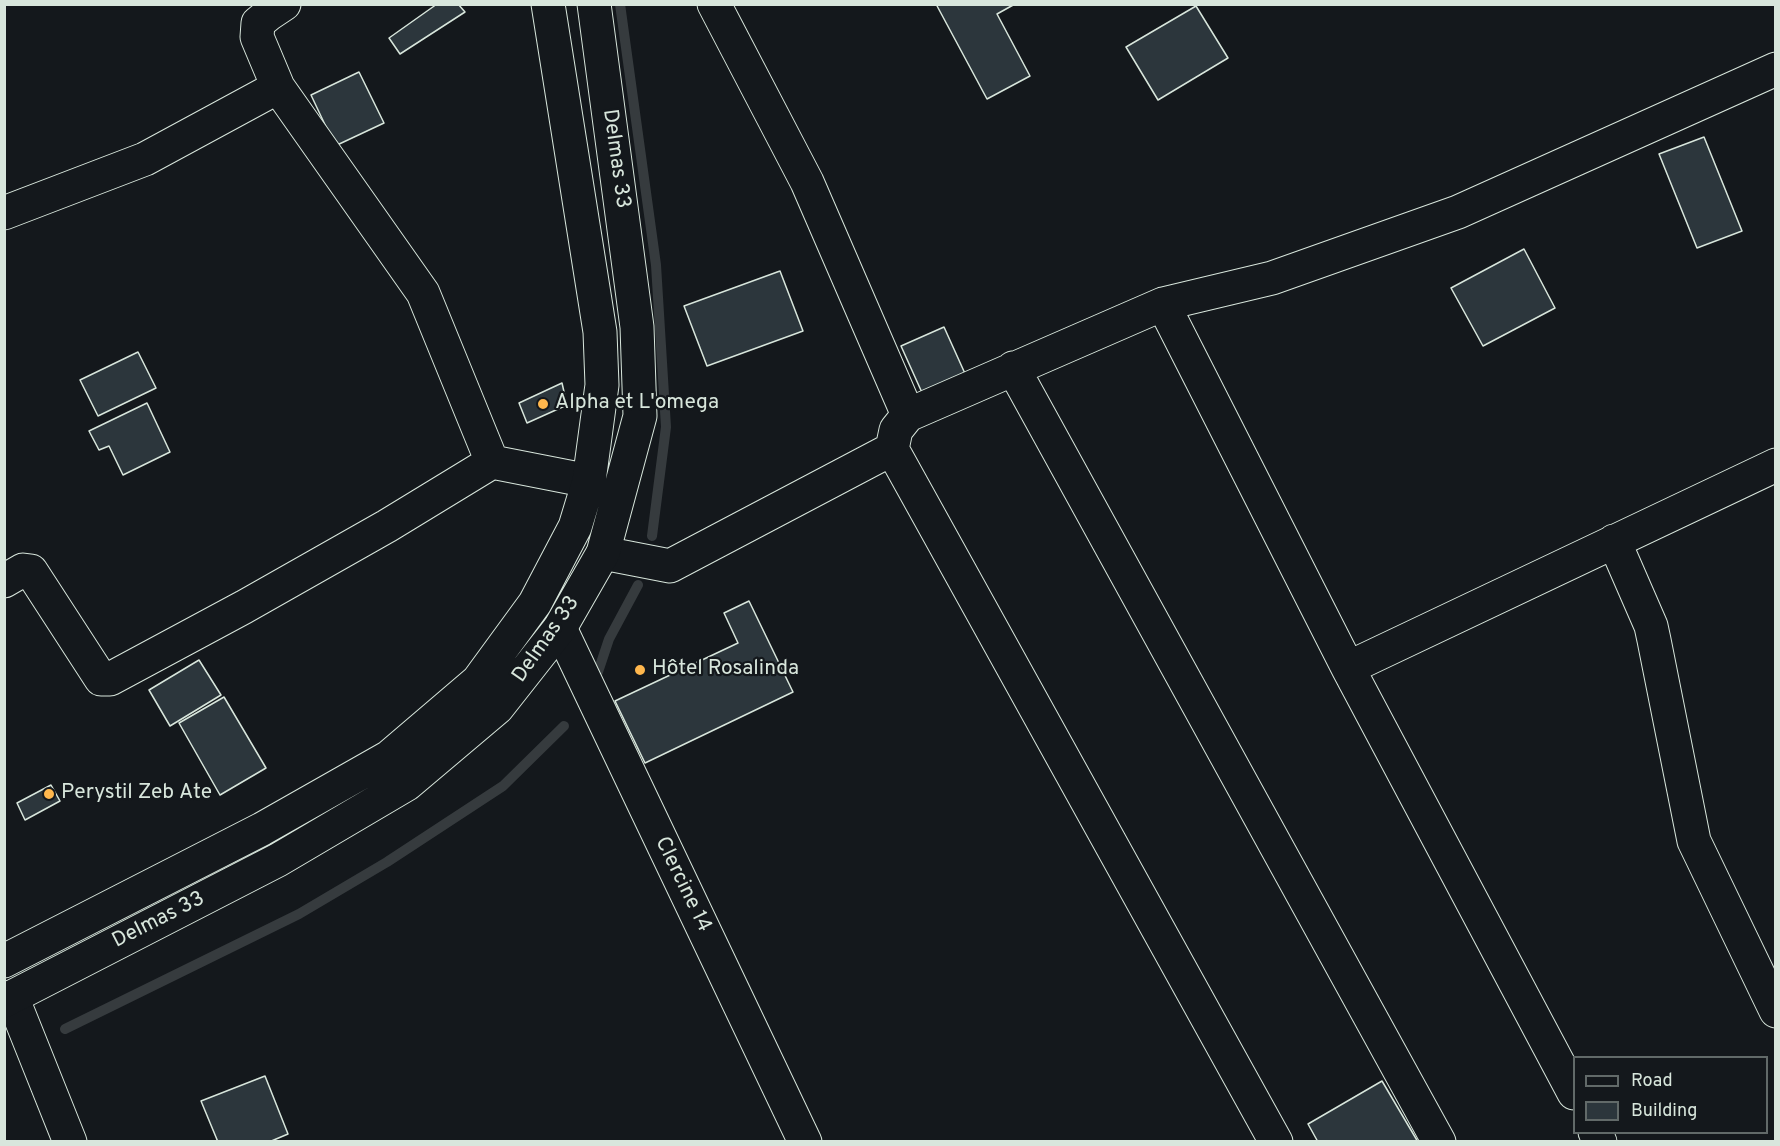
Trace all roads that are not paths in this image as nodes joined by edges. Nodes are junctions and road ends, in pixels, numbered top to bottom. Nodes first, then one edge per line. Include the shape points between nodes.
1 (284, 4) edge
2 (548, 4) edge
3 (594, 4) edge
4 (714, 4) edge
5 (1776, 69) edge
6 (278, 87) junction
7 (4, 213) edge
8 (1162, 304) junction
9 (1013, 368) junction
10 (908, 415) junction
11 (892, 449) junction
12 (492, 462) junction
13 (1776, 465) edge
14 (589, 481) junction
15 (1614, 541) junction
16 (603, 553) junction
17 (4, 581) edge
18 (560, 628) junction
19 (1348, 668) junction
20 (4, 961) edge
21 (8, 999) edge
22 (1776, 1011) edge
23 (1573, 1089) edge
24 (70, 1142) edge
25 (805, 1142) edge
26 (1276, 1142) edge
27 (1439, 1142) edge

1 - 6 street via 258,23 257,37
2 - 14 street, Delmas 33 via 600,332 602,385
3 - 16 street, Delmas 33 via 637,327 640,416
4 - 10 street via 807,182
5 - 8 street via 1458,212 1272,278
6 - 7 street via 145,159
6 - 12 street via 423,293
8 - 9 street
8 - 19 street
9 - 10 street
9 - 27 street
10 - 11 street via 896,430
11 - 16 street via 670,566
11 - 26 street
12 - 14 street
12 - 17 street via 387,526 110,679 101,680 30,571 23,570
13 - 15 street
14 - 20 street, Delmas 33 via 575,527 536,603 478,681 389,757 262,829
15 - 19 street
15 - 22 street via 1654,640 1694,841
16 - 18 street, Delmas 33
18 - 21 street, Delmas 33 via 497,708 407,784 278,861
18 - 25 street, Clercine 14
19 - 23 street
21 - 24 street

